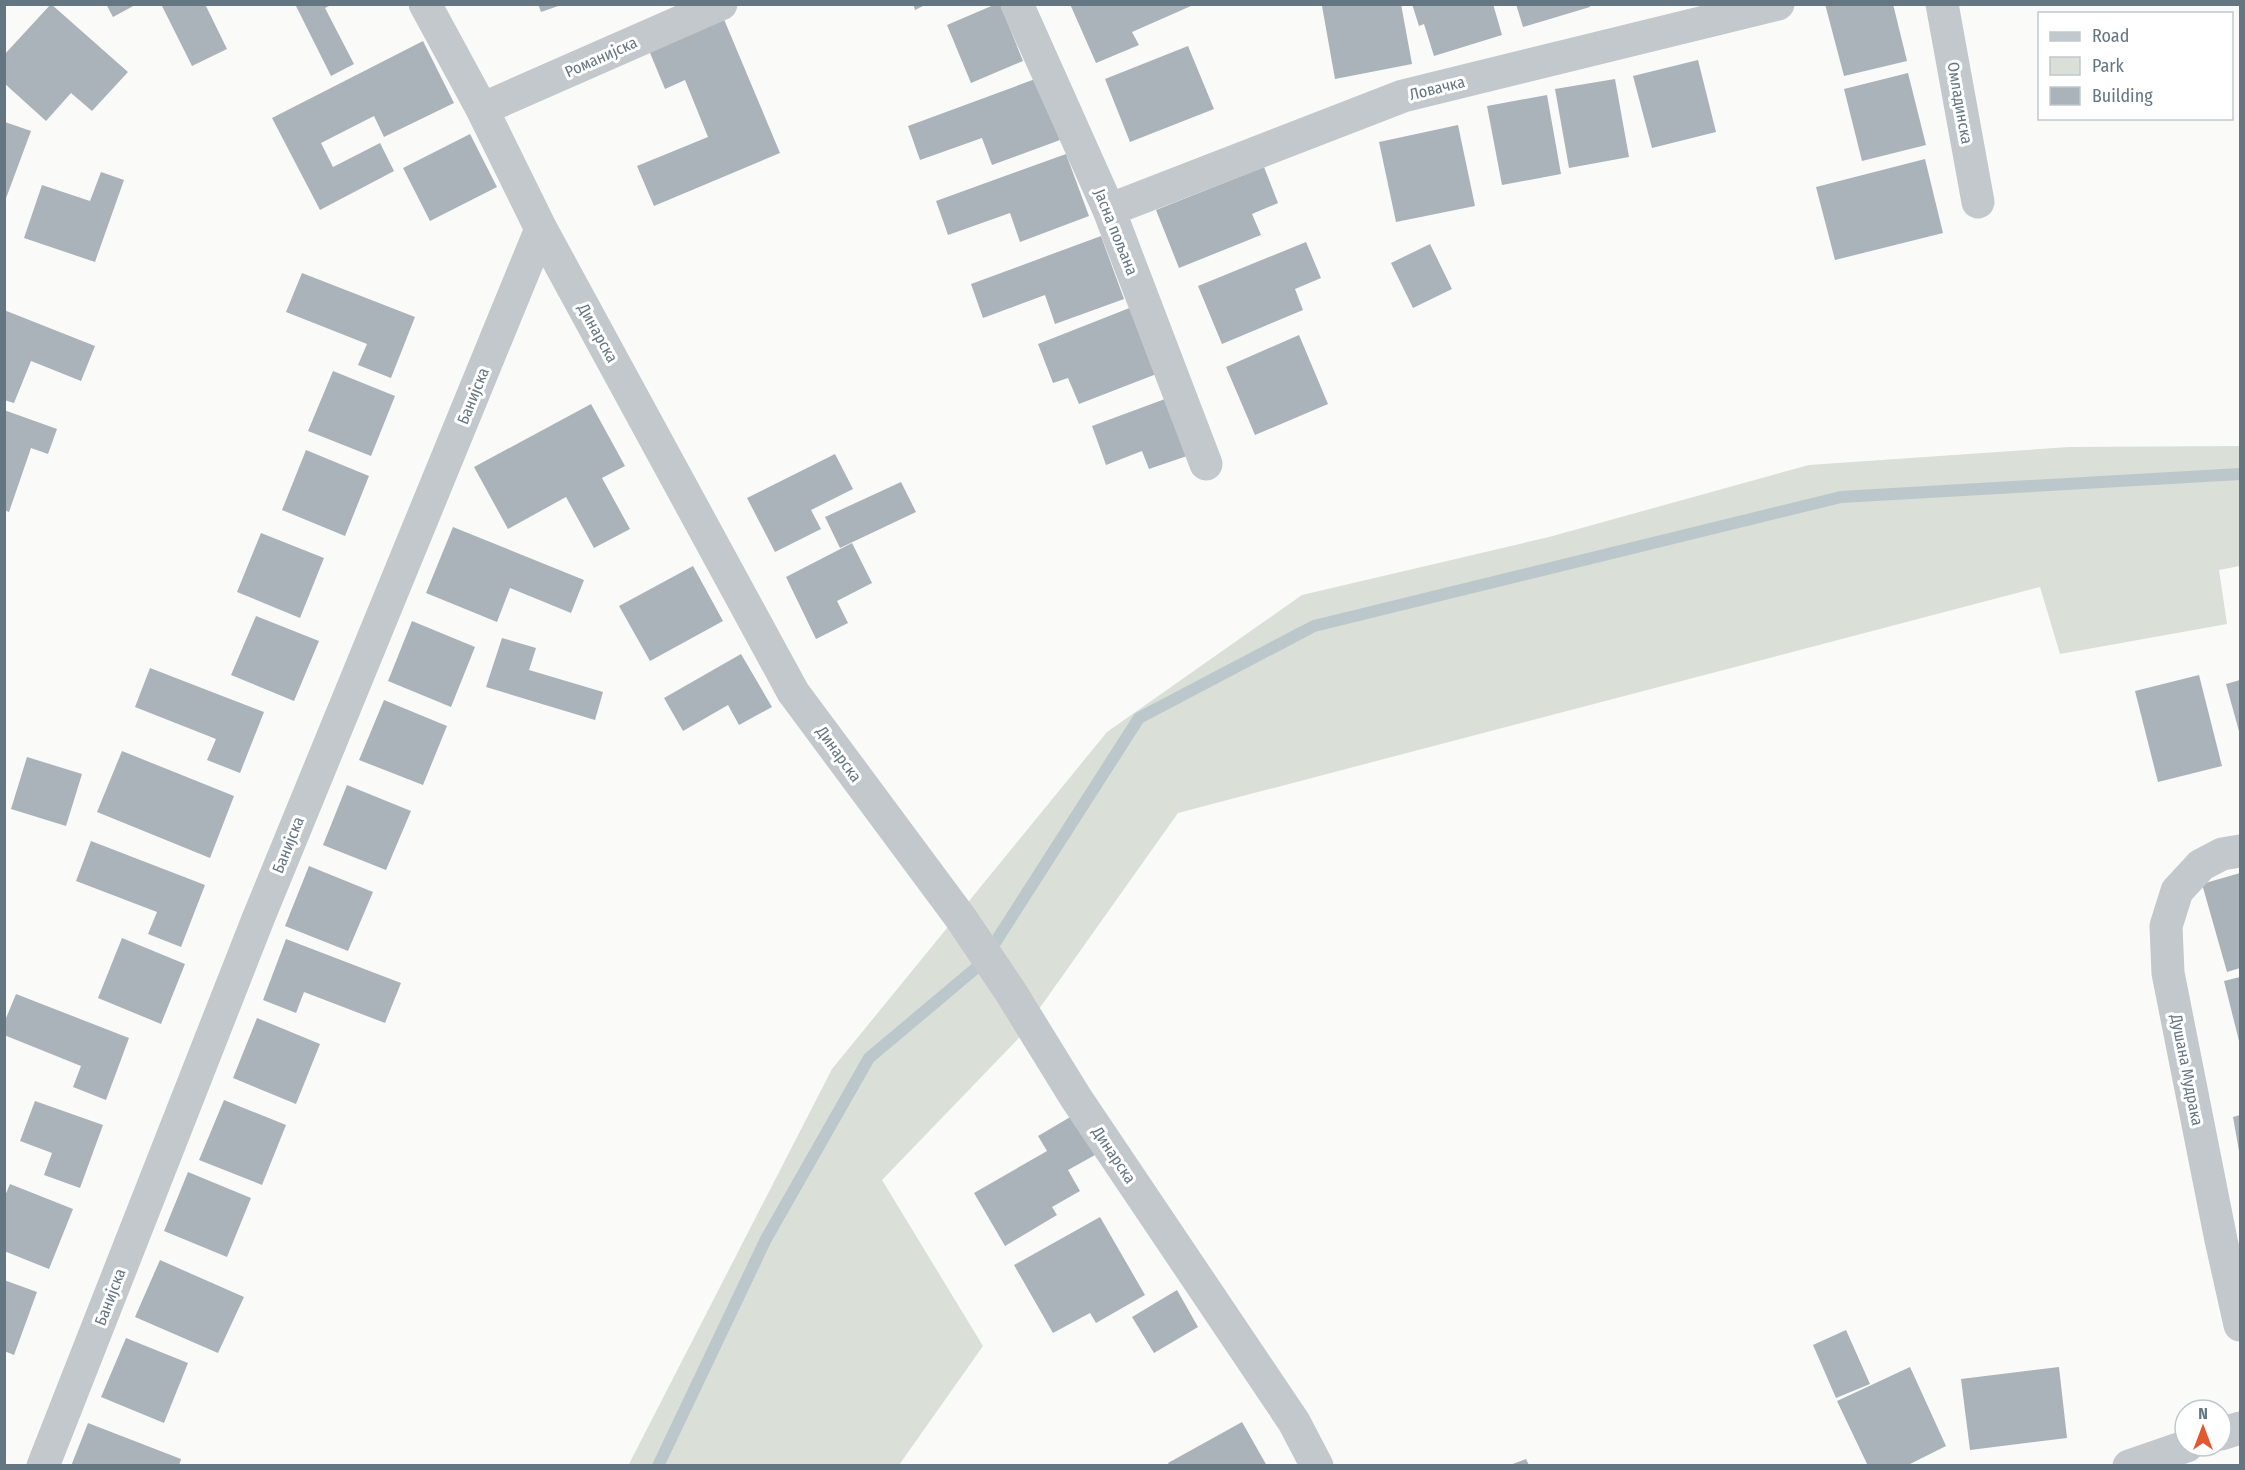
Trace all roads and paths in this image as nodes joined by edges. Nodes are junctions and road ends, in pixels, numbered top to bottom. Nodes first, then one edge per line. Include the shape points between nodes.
1 (425, 4) edge
2 (721, 4) edge
3 (1017, 4) edge
4 (1778, 4) edge
5 (1942, 4) edge
6 (482, 109) junction
7 (1978, 202) dead end
8 (1108, 210) junction
9 (542, 229) junction
10 (1206, 464) dead end
11 (2241, 851) edge
12 (2241, 1325) edge
13 (2173, 1451) edge
14 (44, 1466) edge
15 (1317, 1466) edge
16 (2129, 1466) edge

1 - 6 street, Динарска
2 - 6 street, Романијска
3 - 8 street, Јасна пољана
4 - 8 street, Ловачка via 1402,96
5 - 7 street, Омладинска
6 - 9 street, Динарска
8 - 10 street, Јасна пољана
9 - 14 street, Банијска via 254,930
9 - 15 street, Динарска via 793,692 960,917 1076,1098 1294,1422
11 - 12 street, Душана Мудрака via 2222,854 2201,865 2177,891 2166,926 2168,973
13 - 16 street

